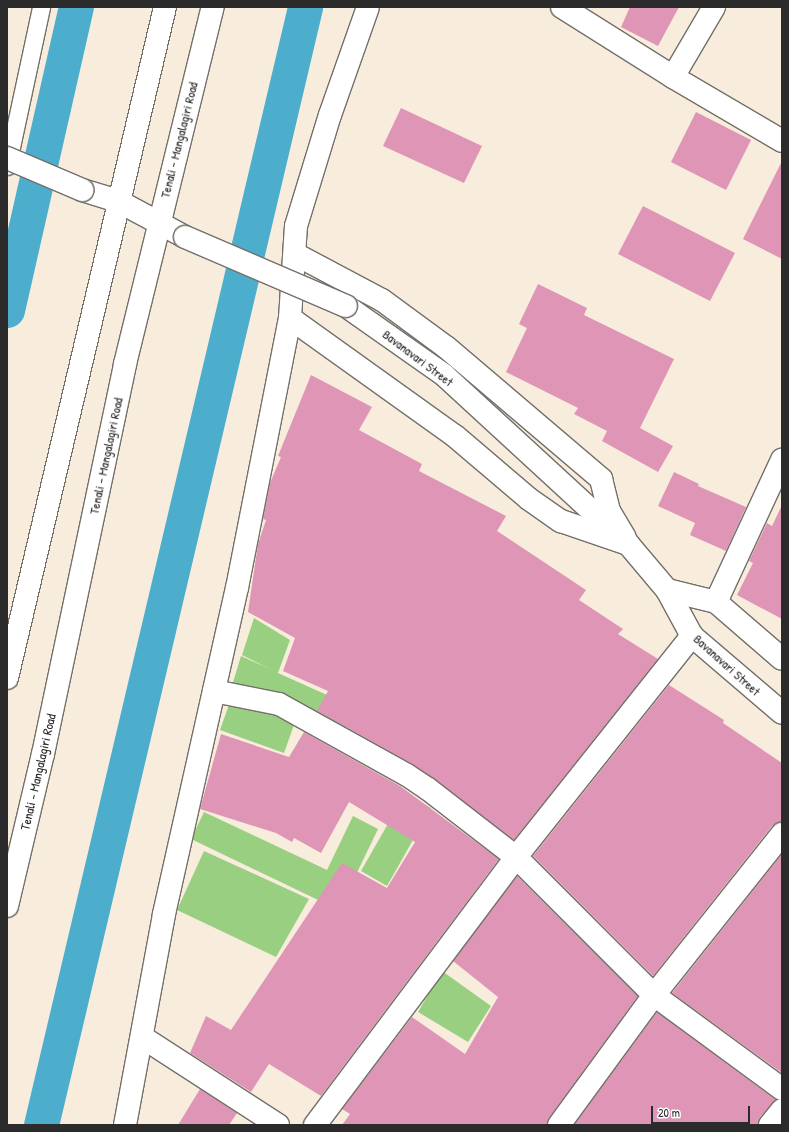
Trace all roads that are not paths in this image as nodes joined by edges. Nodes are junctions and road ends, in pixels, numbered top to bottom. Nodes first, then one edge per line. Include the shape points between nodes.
1 (41, 7) edge
2 (165, 7) edge
3 (213, 7) edge
4 (368, 7) edge
5 (562, 7) edge
6 (714, 7) edge
7 (673, 78) junction
8 (782, 141) edge
9 (7, 158) edge
10 (7, 166) edge
11 (118, 201) junction
12 (158, 225) junction
13 (295, 254) junction
14 (290, 318) junction
15 (782, 460) edge
16 (629, 545) junction
17 (667, 590) junction
18 (716, 602) junction
19 (692, 636) junction
20 (782, 658) edge
21 (7, 678) edge
22 (214, 691) junction
23 (782, 713) edge
24 (782, 834) edge
25 (516, 857) junction
26 (7, 906) edge
27 (654, 995) junction
28 (142, 1036) junction
29 (782, 1089) edge
30 (782, 1110) edge
31 (125, 1125) edge
32 (278, 1125) edge
33 (315, 1125) edge
34 (559, 1125) edge
35 (770, 1125) edge

1 - 10 lane
2 - 11 street
3 - 12 street, Tenali - Mangalagiri Road
4 - 13 street via 330,115 298,218
5 - 7 street
6 - 7 street
7 - 8 street
9 - 11 street, Bavanavari Street, bridge via 82,190
11 - 12 street, Bavanavari Street
11 - 21 street
12 - 16 street, Bavanavari Street, bridge via 346,306 444,375
12 - 26 street, Tenali - Mangalagiri Road via 125,364 43,754
13 - 14 street
13 - 16 street via 340,276 388,305 446,347 601,479 609,511
14 - 16 street via 456,436 529,499 562,521
14 - 22 street
15 - 18 street
16 - 17 street, Bavanavari Street
17 - 18 street
17 - 19 street, Bavanavari Street
18 - 20 street
19 - 23 street, Bavanavari Street
19 - 25 street
22 - 25 street via 279,704 407,775
22 - 28 street via 164,914
24 - 27 street
25 - 27 street
25 - 33 street
27 - 29 street
27 - 34 street
28 - 31 street
28 - 32 street
30 - 35 street

